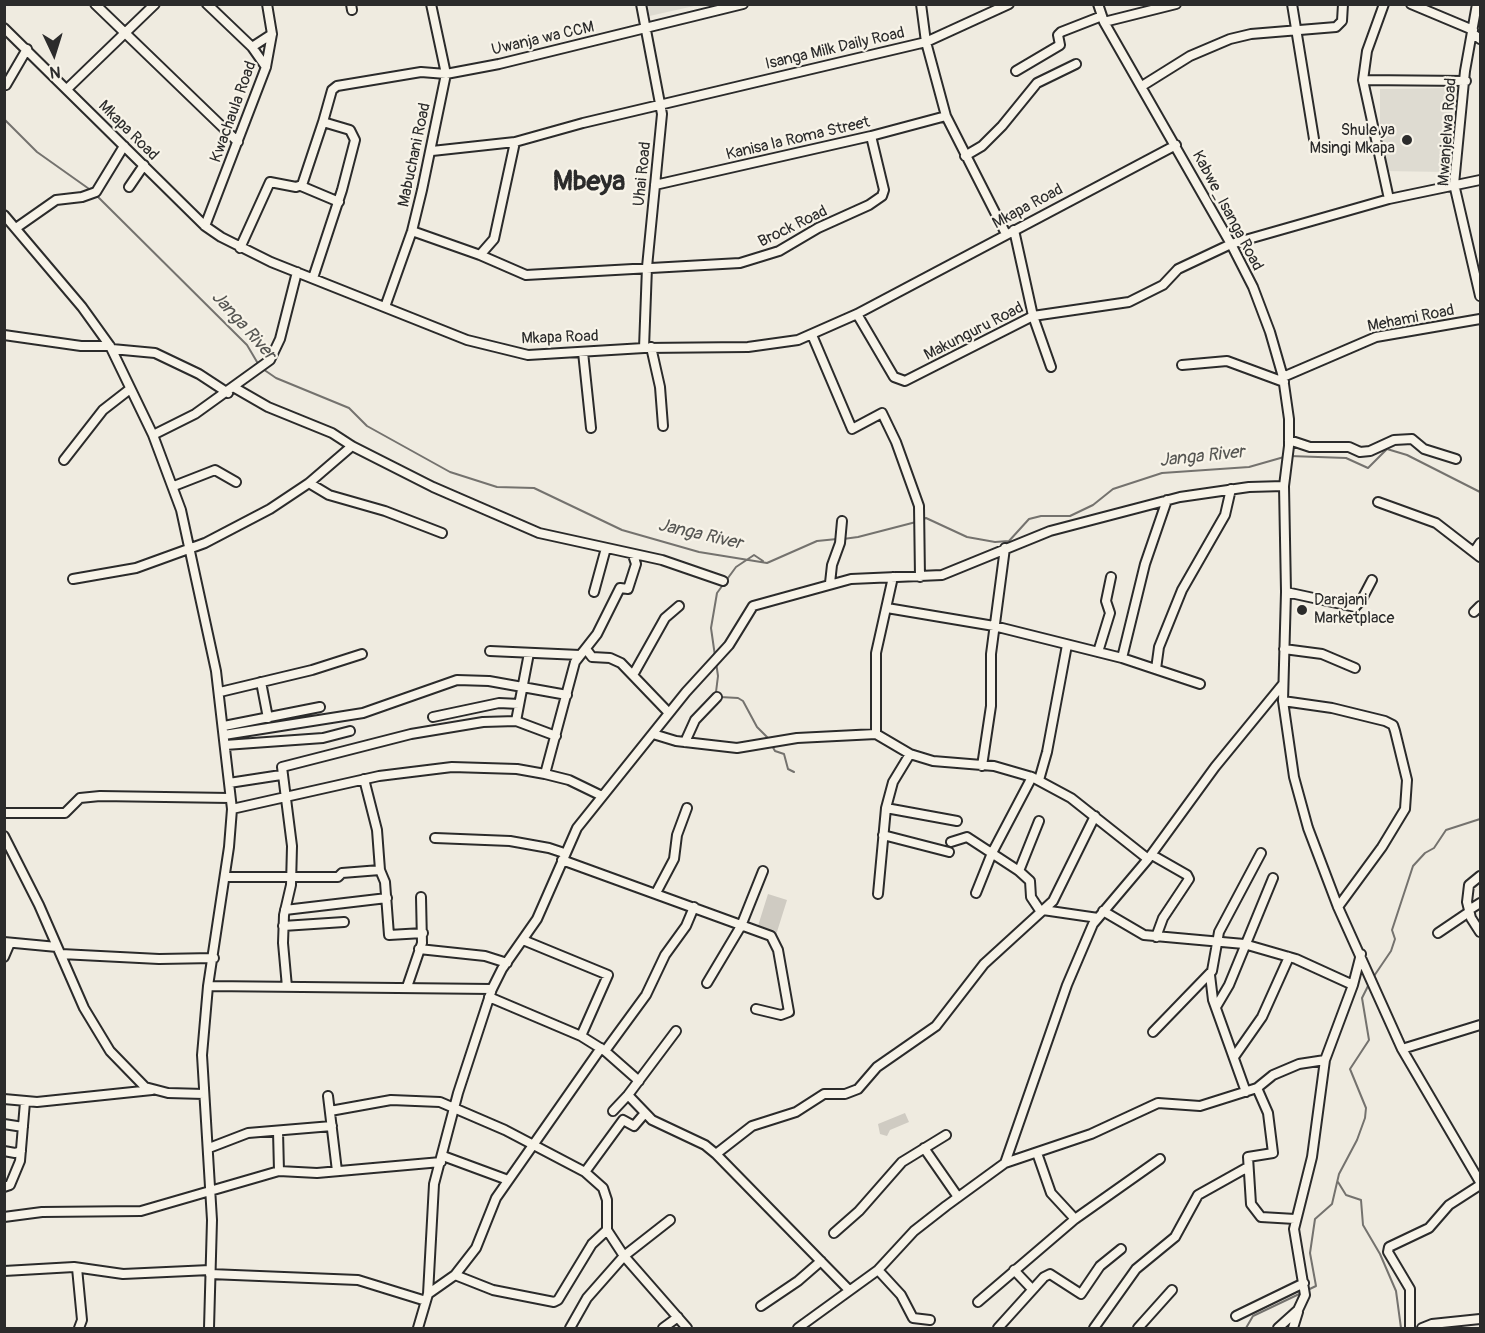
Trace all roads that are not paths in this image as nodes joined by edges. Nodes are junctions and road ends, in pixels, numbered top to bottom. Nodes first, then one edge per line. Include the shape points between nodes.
1 (95, 4) edge
2 (154, 4) edge
3 (207, 4) edge
4 (267, 4) edge
5 (431, 4) edge
6 (641, 4) edge
7 (743, 4) edge
8 (921, 4) edge
9 (1009, 4) edge
10 (1098, 4) edge
11 (1176, 4) edge
12 (1292, 4) edge
13 (1343, 4) edge
14 (1384, 4) edge
15 (1411, 4) edge
16 (1476, 4) edge
17 (1103, 19) junction
18 (4, 28) edge
19 (647, 28) junction
20 (1298, 31) junction
21 (1472, 32) junction
22 (127, 34) junction
23 (272, 34) junction
24 (1480, 39) edge
25 (926, 42) junction
26 (252, 47) junction
27 (27, 49) junction
28 (1076, 64) dead end
29 (266, 66) junction
30 (1017, 71) dead end
31 (446, 74) junction
32 (1363, 80) junction
33 (1466, 81) junction
34 (6, 85) dead end
35 (1142, 86) junction
36 (67, 89) junction
37 (662, 104) junction
38 (946, 116) junction
39 (323, 122) junction
40 (871, 136) junction
41 (1314, 139) dead end
42 (238, 142) junction
43 (515, 142) junction
44 (1176, 145) junction
45 (124, 146) junction
46 (432, 151) junction
47 (965, 156) junction
48 (144, 165) junction
49 (1480, 180) edge
50 (1454, 184) junction
51 (656, 185) junction
52 (301, 186) junction
53 (129, 188) dead end
54 (1389, 199) junction
55 (339, 202) junction
56 (4, 215) edge
57 (205, 226) junction
58 (16, 228) junction
59 (1014, 230) junction
60 (412, 231) junction
61 (1006, 234) junction
62 (1231, 244) junction
63 (240, 248) junction
64 (480, 255) junction
65 (647, 267) junction
66 (297, 272) junction
67 (313, 278) junction
68 (1480, 296) edge
69 (385, 307) junction
70 (857, 314) junction
71 (1033, 316) junction
72 (1480, 319) edge
73 (4, 335) edge
74 (812, 335) junction
75 (648, 347) junction
76 (111, 348) junction
77 (583, 352) junction
78 (1182, 364) dead end
79 (1051, 367) dead end
80 (1284, 380) junction
81 (130, 389) junction
82 (231, 390) junction
83 (663, 426) dead end
84 (591, 428) dead end
85 (153, 435) junction
86 (1289, 443) junction
87 (352, 446) junction
88 (1456, 459) dead end
89 (64, 460) dead end
90 (236, 482) dead end
91 (309, 483) junction
92 (174, 486) junction
93 (1284, 486) junction
94 (1231, 489) junction
95 (1167, 500) junction
96 (1378, 502) dead end
97 (842, 520) dead end
98 (442, 533) dead end
99 (1480, 543) edge
100 (606, 548) junction
101 (1005, 548) junction
102 (188, 549) junction
103 (633, 555) junction
104 (1477, 555) edge
105 (893, 577) junction
106 (920, 577) junction
107 (1111, 578) dead end
108 (73, 579) dead end
109 (1372, 580) dead end
110 (723, 581) dead end
111 (830, 583) junction
112 (594, 592) dead end
113 (1286, 592) junction
114 (679, 606) dead end
115 (887, 608) junction
116 (994, 626) junction
117 (1067, 645) junction
118 (1284, 649) junction
119 (490, 651) dead end
120 (583, 652) junction
121 (1098, 652) junction
122 (529, 653) junction
123 (362, 654) dead end
124 (1122, 658) junction
125 (1354, 668) dead end
126 (1156, 669) junction
127 (633, 675) junction
128 (261, 682) junction
129 (1284, 683) junction
130 (1200, 684) dead end
131 (524, 686) junction
132 (220, 692) junction
133 (567, 695) junction
134 (717, 697) dead end
135 (1283, 701) junction
136 (519, 704) junction
137 (320, 706) dead end
138 (669, 713) junction
139 (433, 717) dead end
140 (268, 718) junction
141 (516, 721) junction
142 (224, 726) junction
143 (350, 731) dead end
144 (653, 734) junction
145 (876, 734) junction
146 (224, 735) junction
147 (556, 736) junction
148 (685, 742) junction
149 (225, 745) junction
150 (910, 754) junction
151 (982, 766) junction
152 (545, 774) junction
153 (281, 775) junction
154 (364, 779) junction
155 (1036, 779) junction
156 (229, 783) junction
157 (602, 796) junction
158 (286, 797) junction
159 (230, 798) junction
160 (687, 808) dead end
161 (886, 808) junction
162 (232, 809) junction
163 (4, 813) edge
164 (1095, 816) junction
165 (957, 821) dead end
166 (1038, 821) dead end
167 (883, 835) junction
168 (4, 836) edge
169 (435, 837) dead end
170 (951, 843) dead end
171 (949, 852) dead end
172 (1261, 853) dead end
173 (992, 854) junction
174 (563, 857) junction
175 (1150, 857) junction
176 (380, 870) junction
177 (1019, 870) junction
178 (763, 871) dead end
179 (1480, 876) edge
180 (225, 877) junction
181 (291, 877) junction
182 (1273, 878) dead end
183 (656, 893) junction
184 (976, 893) dead end
185 (878, 894) dead end
186 (420, 897) dead end
187 (387, 898) junction
188 (1480, 903) edge
189 (694, 907) junction
190 (1338, 907) junction
191 (285, 910) junction
192 (1042, 911) junction
193 (1469, 911) junction
194 (1100, 914) junction
195 (344, 922) dead end
196 (283, 926) junction
197 (741, 926) junction
198 (1480, 932) edge
199 (423, 933) junction
200 (1438, 933) dead end
201 (1156, 936) junction
202 (523, 940) junction
203 (1216, 940) junction
204 (8, 943) edge
205 (1244, 944) junction
206 (419, 949) junction
207 (59, 951) junction
208 (1361, 954) junction
209 (4, 957) edge
210 (1289, 957) junction
211 (214, 958) junction
212 (507, 963) junction
213 (1210, 975) junction
214 (707, 983) dead end
215 (1353, 985) junction
216 (208, 986) junction
217 (287, 987) junction
218 (407, 987) junction
219 (491, 993) junction
220 (1216, 1007) junction
221 (756, 1009) dead end
222 (1480, 1025) edge
223 (676, 1031) dead end
224 (1153, 1032) dead end
225 (581, 1036) junction
226 (1402, 1048) junction
227 (603, 1049) junction
228 (1234, 1057) junction
229 (1325, 1060) junction
230 (639, 1081) junction
231 (1257, 1088) junction
232 (152, 1090) junction
233 (1246, 1092) junction
234 (204, 1094) junction
235 (628, 1095) junction
236 (328, 1096) dead end
237 (4, 1099) edge
238 (25, 1102) junction
239 (455, 1107) junction
240 (330, 1111) junction
241 (613, 1112) dead end
242 (645, 1113) junction
243 (4, 1124) edge
244 (332, 1126) junction
245 (23, 1127) junction
246 (278, 1131) junction
247 (946, 1135) dead end
248 (534, 1147) junction
249 (209, 1148) junction
250 (924, 1148) junction
251 (4, 1151) edge
252 (21, 1151) junction
253 (1037, 1153) junction
254 (716, 1154) junction
255 (442, 1159) junction
256 (1160, 1159) dead end
257 (1005, 1163) junction
258 (1248, 1167) junction
259 (337, 1171) junction
260 (279, 1172) junction
261 (585, 1172) junction
262 (508, 1180) junction
263 (1480, 1184) edge
264 (6, 1186) edge
265 (211, 1192) junction
266 (958, 1197) junction
267 (4, 1217) edge
268 (1075, 1219) junction
269 (1295, 1219) junction
270 (670, 1220) dead end
271 (607, 1230) junction
272 (834, 1233) dead end
273 (1121, 1249) dead end
274 (624, 1256) junction
275 (821, 1261) junction
276 (77, 1268) junction
277 (878, 1270) junction
278 (1014, 1270) junction
279 (4, 1271) edge
280 (210, 1272) junction
281 (455, 1275) junction
282 (1304, 1284) junction
283 (1031, 1288) junction
284 (849, 1290) junction
285 (1172, 1290) dead end
286 (427, 1298) junction
287 (978, 1302) dead end
288 (761, 1306) dead end
289 (1298, 1310) junction
290 (1236, 1316) dead end
291 (678, 1317) junction
292 (1480, 1319) edge
293 (930, 1320) dead end
294 (79, 1329) edge
295 (209, 1329) edge
296 (418, 1329) edge
297 (570, 1329) edge
298 (663, 1329) edge
299 (687, 1329) edge
300 (798, 1329) edge
301 (998, 1329) edge
302 (1094, 1329) edge
303 (1138, 1329) edge
304 (1278, 1329) edge
305 (1293, 1329) edge
306 (1410, 1329) edge
307 (1422, 1329) edge

1 - 22 street
2 - 22 street
3 - 26 street
4 - 23 street, Kwachaula Road
5 - 31 street, Mabuchani Road
6 - 19 street, Uhai Road
7 - 19 street, Uwanja wa CCM
8 - 25 street
9 - 25 street, Isanga Milk Daily Road
10 - 17 street, Kabwe_Isanga Road
11 - 17 street
12 - 20 street
13 - 20 street via 1339,25
14 - 32 street via 1367,51
15 - 21 street
16 - 21 street, Mwanjelwa Road
17 - 30 street via 1061,32 1060,45
17 - 35 street, Kabwe_Isanga Road
18 - 27 street, Mkapa Road
19 - 31 street, Uwanja wa CCM
19 - 37 street, Uhai Road
20 - 35 street via 1230,39 1190,56
20 - 41 street
21 - 24 street
21 - 33 street, Mwanjelwa Road
22 - 36 street
22 - 42 street
23 - 26 street
23 - 29 street, Kwachaula Road
25 - 37 street, Isanga Milk Daily Road
25 - 38 street
26 - 29 street
27 - 34 street
27 - 36 street, Mkapa Road
28 - 47 street via 1037,83 1002,126
29 - 42 street, Kwachaula Road
31 - 39 street, Uwanja wa CCM via 421,72 337,86 332,90
31 - 46 street, Mabuchani Road
32 - 33 street
32 - 54 street
33 - 50 street, Mwanjelwa Road
35 - 44 street, Kabwe_Isanga Road
36 - 45 street, Mkapa Road
37 - 43 street, Isanga Milk Daily Road
37 - 51 street, Uhai Road
38 - 40 street, Kanisa la Roma Street
38 - 47 street
39 - 52 street
39 - 55 street via 350,130 355,136
40 - 51 street, Kanisa la Roma Street
40 - 65 street, Brock Road via 884,192 869,206 762,257 718,266
42 - 57 street, Kwachaula Road
43 - 46 street, Isanga Milk Daily Road
43 - 64 street via 494,239
44 - 59 street, Mkapa Road
44 - 62 street, Kabwe_Isanga Road
45 - 48 street, Mkapa Road
45 - 58 street via 93,194 50,203
46 - 60 street, Mabuchani Road
47 - 61 street
48 - 53 street
48 - 57 street, Mkapa Road
49 - 50 street
50 - 54 street
50 - 68 street, Mwanjelwa Road
51 - 65 street, Uhai Road
52 - 55 street
52 - 63 street via 270,182
54 - 62 street
55 - 67 street
56 - 58 street
57 - 63 street, Mkapa Road
58 - 76 street
59 - 61 street, Mkapa Road
59 - 71 street
60 - 64 street
60 - 69 street, Mabuchani Road
61 - 70 street, Mkapa Road
62 - 71 street, Makunguru Road via 1178,269 1163,285 1122,305
62 - 80 street, Kabwe_Isanga Road via 1262,308
63 - 66 street, Mkapa Road
64 - 65 street via 526,275
65 - 75 street, Uhai Road
66 - 67 street, Mkapa Road
66 - 82 street via 280,339 270,360
67 - 69 street, Mkapa Road
69 - 77 street, Mkapa Road via 503,351 528,355
70 - 71 street, Makunguru Road via 894,377 905,381
70 - 74 street, Mkapa Road
71 - 79 street
72 - 80 street, Mehami Road via 1376,338
73 - 76 street
74 - 75 street, Mkapa Road via 764,346
74 - 106 street via 852,429 882,412 919,506
75 - 77 street, Mkapa Road
75 - 83 street, Uhai Road via 660,387
76 - 81 street
76 - 82 street via 155,353
77 - 84 street
78 - 80 street via 1227,361
80 - 86 street, Kabwe_Isanga Road
81 - 85 street
81 - 89 street via 103,410
82 - 85 street
82 - 87 street via 332,433
85 - 92 street
86 - 88 street via 1349,447 1360,452 1412,439 1424,449
86 - 93 street, Kabwe_Isanga Road
87 - 91 street
87 - 100 street via 433,488 532,530
90 - 92 street via 215,470
91 - 98 street via 329,495
91 - 102 street via 255,519
92 - 102 street
93 - 94 street
93 - 113 street, Kabwe_Isanga Road
94 - 95 street
94 - 126 street via 1221,522 1182,590 1162,638
95 - 101 street via 1050,531
95 - 124 street via 1145,564
96 - 104 street via 1436,523
97 - 111 street
99 - 104 street
100 - 103 street
100 - 112 street
101 - 106 street via 950,572
101 - 116 street
102 - 108 street via 136,568
102 - 132 street
103 - 110 street
103 - 120 street via 636,564 628,589 621,588
105 - 106 street
105 - 111 street
105 - 115 street
107 - 121 street via 1106,601 1110,613
109 - 113 street via 1355,607
111 - 138 street via 753,606 716,661
113 - 118 street, Kabwe_Isanga Road
114 - 127 street via 665,618
115 - 116 street
115 - 145 street via 876,653
116 - 117 street
116 - 151 street via 989,672 991,706
117 - 121 street
117 - 155 street via 1047,752
118 - 125 street via 1322,654
118 - 129 street, Kabwe_Isanga Road
119 - 122 street
120 - 122 street
120 - 127 street via 615,659
120 - 133 street
121 - 124 street
122 - 131 street
123 - 128 street
124 - 126 street
126 - 130 street
127 - 138 street
128 - 132 street
128 - 140 street
129 - 135 street, Kabwe_Isanga Road
129 - 175 street via 1215,766
131 - 133 street
131 - 136 street
131 - 146 street via 457,680 363,713
132 - 142 street
133 - 147 street
134 - 148 street via 695,720
135 - 190 street, Kabwe_Isanga Road via 1294,777 1308,828
135 - 190 street via 1332,708 1385,722 1395,730 1407,780 1405,809
136 - 139 street via 499,703
136 - 141 street
137 - 140 street
138 - 144 street
140 - 142 street
141 - 147 street
141 - 153 street via 467,723 411,734 283,766
142 - 146 street
143 - 149 street via 322,738
144 - 148 street
144 - 157 street
145 - 148 street via 767,745 719,747
145 - 150 street
146 - 149 street
147 - 152 street
149 - 156 street
150 - 151 street via 951,765
150 - 161 street via 893,782
151 - 155 street via 1005,768
152 - 154 street via 452,767
152 - 157 street via 569,780
153 - 156 street
153 - 158 street
154 - 158 street
154 - 176 street via 377,830
155 - 164 street via 1063,792
155 - 173 street
156 - 159 street
157 - 174 street via 577,828
158 - 162 street
158 - 181 street
159 - 162 street
159 - 163 street via 100,796 80,798 65,813
160 - 183 street via 677,835 674,859
161 - 165 street
161 - 167 street
162 - 180 street
164 - 175 street
164 - 192 street via 1057,896
166 - 177 street
167 - 171 street
167 - 185 street
168 - 207 street
169 - 174 street via 549,848
170 - 173 street via 967,837
172 - 203 street
173 - 177 street
173 - 184 street
174 - 183 street
174 - 202 street via 544,905
175 - 194 street
175 - 201 street via 1189,879
176 - 181 street via 342,873 338,877
176 - 187 street
177 - 192 street via 1030,881 1032,900
178 - 197 street
179 - 193 street via 1468,890
180 - 181 street
180 - 211 street
181 - 191 street
182 - 205 street
183 - 189 street
186 - 199 street
187 - 191 street
187 - 199 street via 389,935
188 - 193 street
189 - 197 street
189 - 227 street via 646,995
190 - 208 street, Kabwe_Isanga Road
191 - 196 street
192 - 194 street
192 - 254 street via 984,964 941,1022 878,1067 858,1089 845,1094 824,1094 796,1112 758,1123
193 - 198 street
193 - 200 street
194 - 201 street via 1135,931
194 - 257 street via 1067,985
195 - 196 street
196 - 217 street
197 - 214 street
197 - 221 street via 771,936 776,942 789,1010 781,1015
199 - 206 street
201 - 203 street
202 - 212 street
202 - 225 street via 608,975
203 - 205 street
203 - 213 street
204 - 207 street
204 - 209 street
205 - 210 street
205 - 220 street
206 - 212 street via 485,956
206 - 218 street
207 - 211 street via 159,959
207 - 232 street via 101,1040 129,1073
208 - 215 street
208 - 226 street, Kabwe_Isanga Road
210 - 215 street
210 - 228 street via 1262,1017
211 - 216 street
212 - 219 street
213 - 220 street
213 - 224 street
215 - 229 street
216 - 217 street
216 - 234 street via 202,1055
217 - 218 street
218 - 219 street
219 - 225 street
219 - 239 street
220 - 228 street
222 - 226 street
223 - 230 street
225 - 227 street
226 - 263 street, Kabwe_Isanga Road
227 - 230 street
227 - 248 street
228 - 233 street
229 - 231 street via 1299,1064 1273,1075
229 - 269 street via 1312,1157
230 - 235 street
231 - 233 street
231 - 258 street via 1268,1113 1273,1153 1248,1157
232 - 234 street
232 - 238 street
233 - 253 street via 1200,1106 1158,1103 1091,1134
234 - 249 street
235 - 241 street
235 - 242 street
236 - 240 street
237 - 238 street
238 - 245 street
239 - 240 street via 430,1100 398,1099
239 - 248 street
239 - 255 street
240 - 244 street
242 - 254 street
242 - 261 street via 634,1126 623,1120
243 - 245 street
244 - 246 street
244 - 259 street
245 - 252 street
246 - 249 street via 248,1133
246 - 260 street
247 - 250 street
248 - 261 street
248 - 262 street
249 - 265 street
250 - 266 street
250 - 272 street via 902,1162
251 - 252 street
252 - 264 street via 14,1177
253 - 257 street
253 - 268 street via 1051,1193
254 - 275 street
255 - 259 street
255 - 262 street
255 - 286 street via 432,1204
256 - 268 street
257 - 266 street
258 - 269 street via 1254,1211 1261,1217
258 - 302 street via 1198,1195 1175,1237 1136,1269
259 - 260 street
260 - 265 street
261 - 271 street via 603,1188
262 - 281 street via 496,1198 476,1248
263 - 306 street via 1449,1205 1429,1228 1388,1250 1410,1289
265 - 267 street via 132,1212 42,1212
265 - 280 street
266 - 277 street via 914,1231
268 - 278 street
269 - 282 street
270 - 274 street
271 - 274 street
271 - 281 street via 592,1244 554,1302 493,1290
273 - 283 street via 1100,1266 1081,1293 1050,1274
274 - 291 street
274 - 297 street via 587,1298
275 - 284 street
275 - 288 street
276 - 279 street
276 - 280 street via 123,1274
276 - 294 street via 82,1320
277 - 284 street
277 - 293 street via 901,1295 913,1318
278 - 283 street
278 - 287 street
280 - 286 street via 358,1280
280 - 295 street
281 - 286 street
282 - 289 street via 1305,1295
282 - 290 street
283 - 301 street
284 - 300 street
285 - 303 street
286 - 296 street
289 - 304 street
289 - 305 street
291 - 298 street
291 - 299 street
292 - 307 street via 1432,1324

